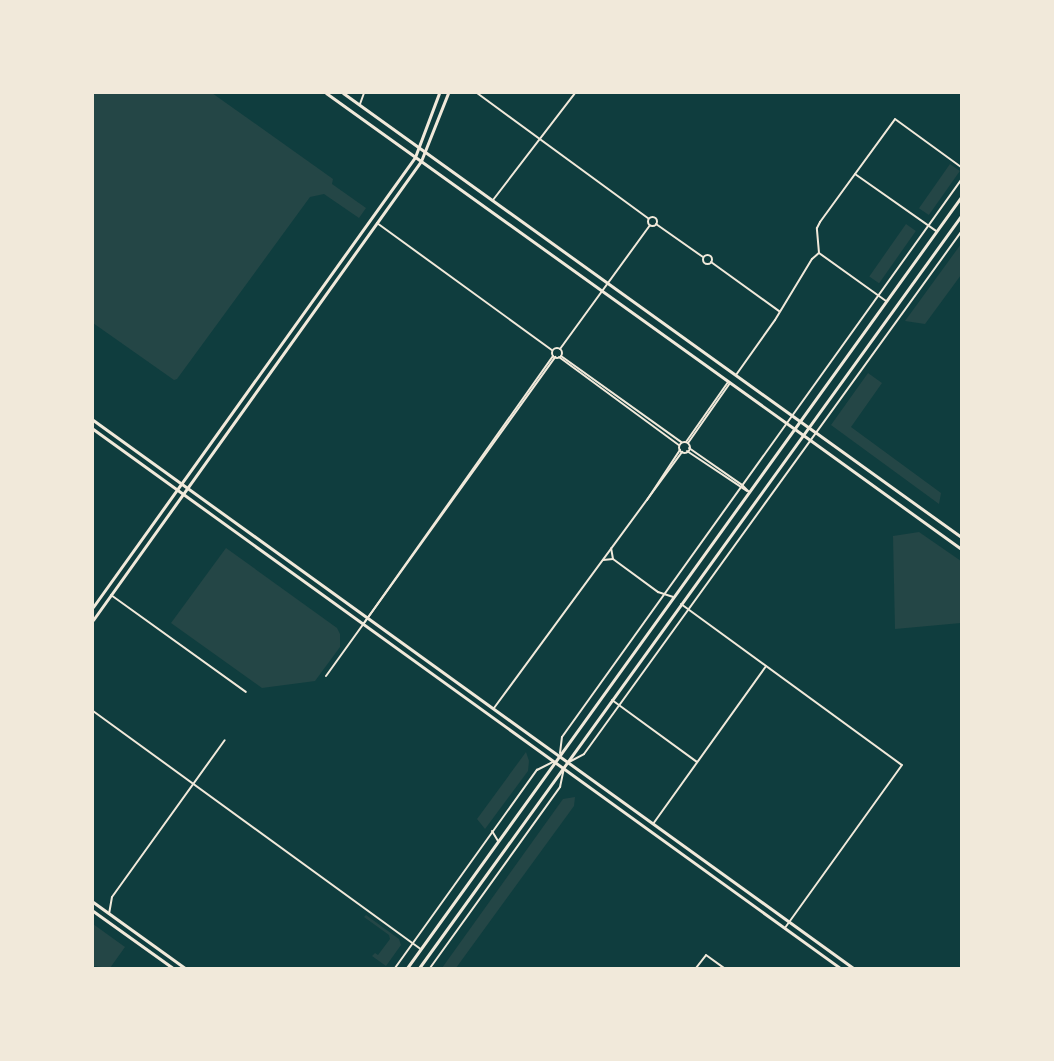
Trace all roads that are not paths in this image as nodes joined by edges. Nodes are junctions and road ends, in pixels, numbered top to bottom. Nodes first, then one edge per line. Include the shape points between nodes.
1 (326, 93) edge
2 (343, 93) edge
3 (364, 93) edge
4 (439, 93) edge
5 (448, 93) edge
6 (477, 93) edge
7 (575, 93) edge
8 (360, 105) junction
9 (541, 140) junction
10 (419, 147) junction
11 (426, 151) junction
12 (415, 157) junction
13 (421, 161) junction
14 (961, 167) edge
15 (855, 174) junction
16 (961, 180) edge
17 (961, 197) edge
18 (493, 200) junction
19 (961, 216) edge
20 (648, 218) junction
21 (377, 223) junction
22 (656, 224) junction
23 (650, 225) junction
24 (928, 227) junction
25 (936, 231) junction
26 (961, 232) edge
27 (945, 238) junction
28 (953, 243) junction
29 (819, 253) junction
30 (703, 257) junction
31 (711, 262) junction
32 (609, 283) junction
33 (602, 291) junction
34 (879, 296) junction
35 (886, 301) junction
36 (779, 311) junction
37 (560, 349) junction
38 (552, 350) junction
39 (560, 356) junction
40 (554, 357) junction
41 (736, 375) junction
42 (729, 383) junction
43 (792, 416) junction
44 (93, 420) edge
45 (801, 422) junction
46 (786, 424) junction
47 (809, 428) junction
48 (93, 429) edge
49 (795, 429) junction
50 (815, 432) junction
51 (804, 436) junction
52 (810, 440) junction
53 (687, 442) junction
54 (680, 444) junction
55 (688, 449) junction
56 (681, 451) junction
57 (182, 484) junction
58 (742, 486) junction
59 (187, 489) junction
60 (177, 490) junction
61 (749, 492) junction
62 (183, 494) junction
63 (961, 537) edge
64 (611, 548) junction
65 (961, 549) edge
66 (602, 560) junction
67 (613, 560) junction
68 (665, 592) junction
69 (111, 595) junction
70 (674, 597) junction
71 (681, 604) junction
72 (93, 607) edge
73 (688, 609) junction
74 (367, 618) junction
75 (93, 620) edge
76 (364, 624) junction
77 (766, 666) junction
78 (326, 676) dead end
79 (246, 692) dead end
80 (612, 700) junction
81 (619, 705) junction
82 (494, 708) junction
83 (93, 711) edge
84 (225, 740) dead end
85 (560, 756) junction
86 (556, 761) junction
87 (568, 762) junction
88 (697, 762) junction
89 (564, 768) junction
90 (194, 784) junction
91 (653, 824) junction
92 (492, 831) junction
93 (498, 841) junction
94 (93, 902) edge
95 (93, 911) edge
96 (434, 913) junction
97 (109, 914) junction
98 (442, 919) junction
99 (789, 922) junction
100 (450, 924) junction
101 (785, 928) junction
102 (457, 930) junction
103 (412, 943) junction
104 (420, 949) junction
105 (173, 968) edge
106 (185, 968) edge
107 (395, 968) edge
108 (406, 968) edge
109 (418, 968) edge
110 (430, 968) edge
111 (696, 968) edge
112 (724, 968) edge
113 (840, 968) edge
114 (853, 968) edge

1 - 12 main road
2 - 8 main road
3 - 8 street
4 - 10 main road
5 - 11 main road
6 - 9 street
7 - 9 street
8 - 10 main road
9 - 18 street
9 - 20 street
10 - 11 main road
10 - 12 main road
11 - 13 main road
11 - 18 main road
12 - 13 main road
12 - 57 main road
13 - 21 main road
13 - 33 main road
14 - 15 street via 895,119
15 - 24 street
15 - 29 street via 817,228
16 - 24 street
17 - 25 main road
18 - 32 main road
19 - 27 main road
20 - 22 street via 655,217
20 - 23 street
21 - 38 street
21 - 59 main road
22 - 23 street
22 - 30 street
23 - 32 street
24 - 25 street
24 - 34 street
25 - 27 main road
25 - 35 main road
26 - 28 street
27 - 28 street
27 - 47 main road
28 - 50 street
29 - 34 street
29 - 36 street
30 - 31 street via 705,263
30 - 31 street via 710,255
31 - 36 street
32 - 33 street
32 - 41 main road
33 - 37 street
33 - 42 main road
34 - 35 street
34 - 43 street
35 - 45 main road
36 - 41 street
37 - 38 street
37 - 39 street
38 - 40 street
39 - 40 street
39 - 54 street
40 - 74 street
41 - 43 main road
42 - 46 main road
42 - 53 street
43 - 45 main road
43 - 46 street
44 - 57 main road
45 - 47 main road
45 - 49 main road
46 - 49 main road
46 - 58 street
47 - 50 main road
47 - 51 main road
48 - 60 main road
49 - 51 main road
49 - 61 main road
50 - 52 street
50 - 63 main road
51 - 52 main road
51 - 71 main road
52 - 65 main road
52 - 73 street
53 - 54 street
53 - 55 street
54 - 56 street
55 - 56 street
55 - 58 street
56 - 64 street
57 - 59 main road
57 - 60 main road
58 - 61 street
58 - 68 street
59 - 62 main road
59 - 74 main road
60 - 62 main road
60 - 72 main road
61 - 70 main road
62 - 69 main road
62 - 76 main road
64 - 66 street
64 - 67 street
66 - 67 street
66 - 82 street
67 - 68 street via 658,592
68 - 70 street
68 - 85 street via 562,737
69 - 75 main road
69 - 79 street
70 - 71 main road
70 - 85 main road
71 - 73 street
71 - 80 main road
73 - 77 street
73 - 81 street
74 - 76 street
74 - 82 main road
76 - 78 street
76 - 86 main road
77 - 88 street
77 - 99 street via 902,765
80 - 81 street
80 - 87 main road
81 - 87 street via 584,754
81 - 88 street
82 - 85 main road
83 - 90 street
84 - 90 street
85 - 86 main road
85 - 87 main road
86 - 89 main road
86 - 92 street via 537,770
86 - 93 main road
87 - 89 main road
87 - 91 main road
88 - 91 street
89 - 100 main road
89 - 101 main road
89 - 102 street via 560,787
90 - 97 street via 112,897
90 - 103 street
91 - 99 main road
92 - 93 street
92 - 96 street
93 - 98 main road
94 - 97 main road
95 - 105 main road
96 - 98 street
96 - 103 street
97 - 106 main road
98 - 100 main road
98 - 104 main road
99 - 101 street
99 - 114 main road
100 - 102 street
100 - 109 main road
101 - 113 main road
102 - 110 street
103 - 104 street
103 - 107 street
104 - 108 main road
111 - 112 street via 706,955

